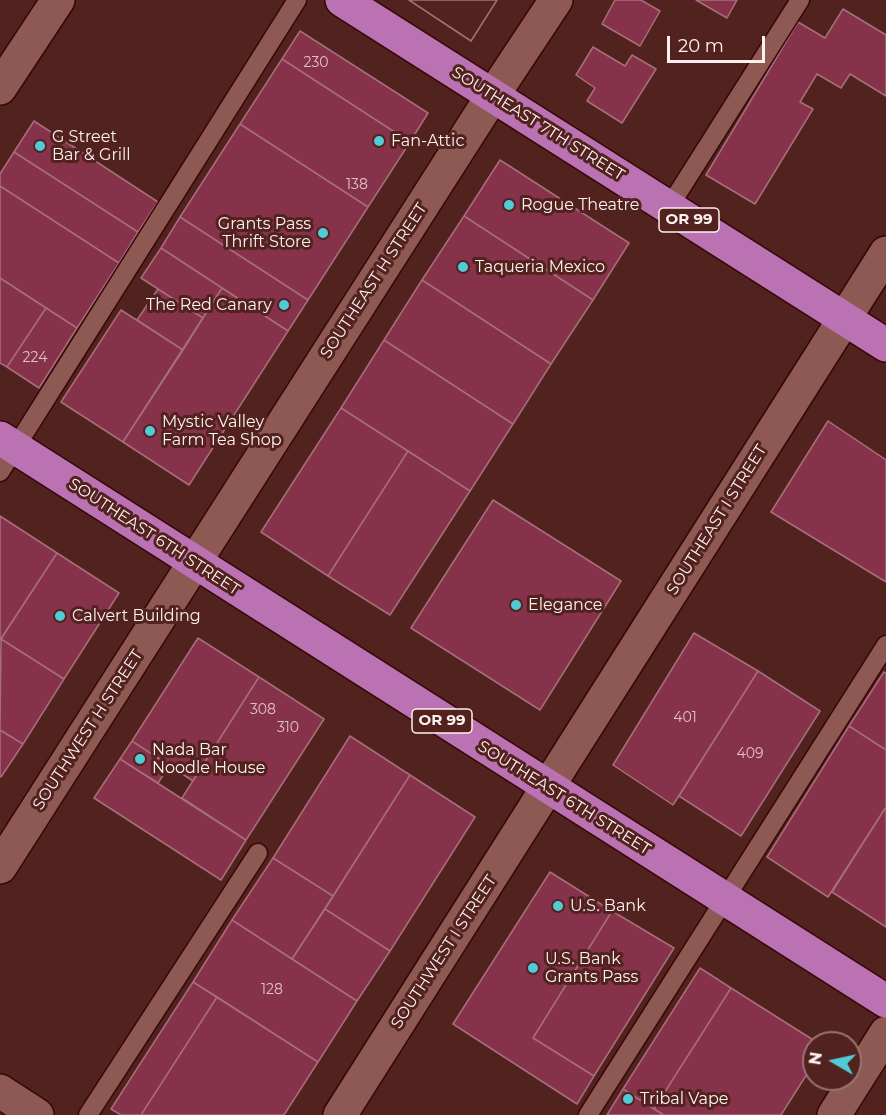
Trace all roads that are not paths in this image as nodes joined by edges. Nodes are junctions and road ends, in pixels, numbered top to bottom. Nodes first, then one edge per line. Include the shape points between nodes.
1 (58, 0) edge
2 (297, 0) edge
3 (342, 0) edge
4 (556, 0) edge
5 (800, 0) edge
6 (0, 88) edge
7 (493, 95) junction
8 (669, 207) junction
9 (886, 253) edge
10 (843, 318) junction
11 (886, 345) edge
12 (5, 453) edge
13 (195, 563) junction
14 (886, 645) edge
15 (549, 789) junction
16 (258, 853) dead end
17 (0, 867) edge
18 (725, 900) junction
19 (886, 1001) edge
20 (886, 1033) edge
21 (0, 1092) edge
22 (37, 1115) edge
23 (88, 1115) edge
24 (340, 1115) edge
25 (588, 1115) edge
26 (834, 1115) edge

1 - 6 street
2 - 12 lane
3 - 7 highway, SOUTHEAST 7TH STREET / OR 99
4 - 7 street, SOUTHEAST H STREET
5 - 8 lane
7 - 8 highway, SOUTHEAST 7TH STREET / OR 99
7 - 13 street, SOUTHEAST H STREET
8 - 10 highway, SOUTHEAST 7TH STREET / OR 99
9 - 10 street, SOUTHEAST I STREET
10 - 11 highway, SOUTHEAST 7TH STREET / OR 99
10 - 15 street, SOUTHEAST I STREET
12 - 13 highway, SOUTHEAST 6TH STREET / OR 99
13 - 15 highway, SOUTHEAST 6TH STREET / OR 99
13 - 17 street, SOUTHWEST H STREET
14 - 18 lane
15 - 18 highway, SOUTHEAST 6TH STREET / OR 99
15 - 24 street, SOUTHWEST I STREET
16 - 23 lane
18 - 19 highway, SOUTHEAST 6TH STREET / OR 99
18 - 25 lane
20 - 26 street
21 - 22 street

